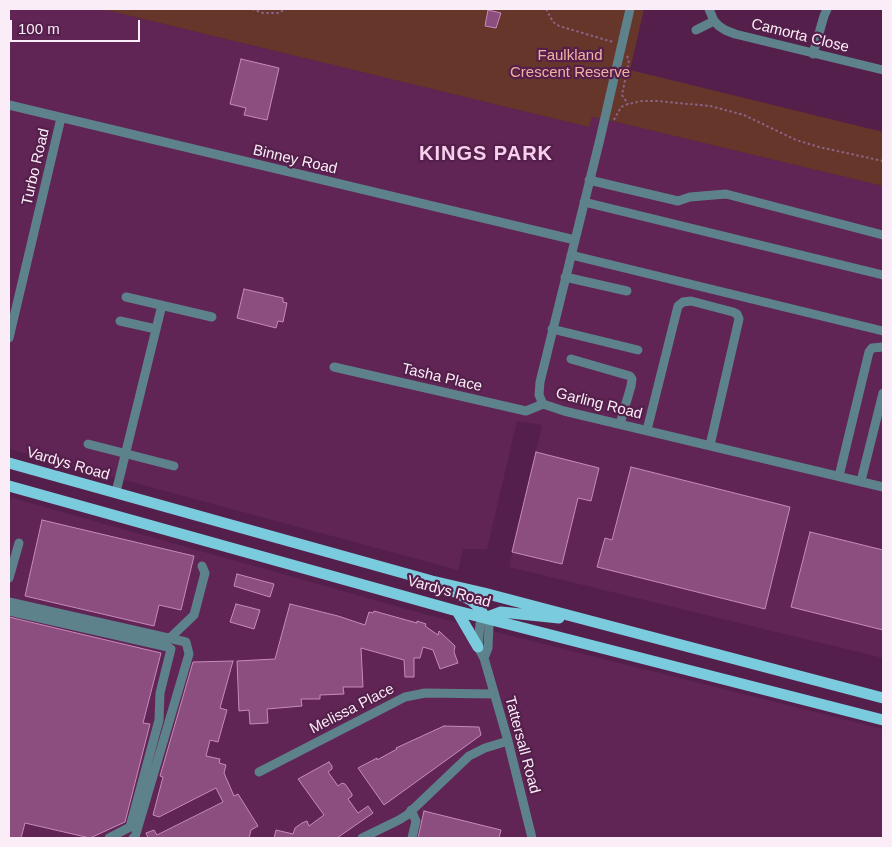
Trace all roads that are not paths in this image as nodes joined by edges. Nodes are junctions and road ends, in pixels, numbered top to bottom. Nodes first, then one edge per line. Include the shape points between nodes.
1 (630, 9) edge
2 (709, 9) edge
3 (827, 9) edge
4 (714, 21) junction
5 (696, 30) dead end
6 (813, 54) junction
7 (883, 70) edge
8 (9, 105) edge
9 (61, 118) junction
10 (590, 180) junction
11 (584, 202) junction
12 (883, 235) edge
13 (574, 240) junction
14 (571, 255) junction
15 (883, 275) edge
16 (565, 277) junction
17 (627, 291) dead end
18 (126, 297) dead end
19 (162, 305) junction
20 (212, 317) dead end
21 (120, 321) dead end
22 (156, 329) junction
23 (552, 329) junction
24 (883, 331) edge
25 (9, 338) edge
26 (883, 347) edge
27 (638, 350) dead end
28 (571, 359) dead end
29 (334, 367) dead end
30 (883, 393) edge
31 (543, 404) junction
32 (620, 424) junction
33 (647, 430) junction
34 (88, 444) dead end
35 (710, 445) junction
36 (126, 454) junction
37 (9, 462) edge
38 (174, 466) dead end
39 (839, 476) junction
40 (861, 481) junction
41 (9, 486) edge
42 (883, 487) edge
43 (116, 492) junction
44 (19, 543) dead end
45 (202, 566) dead end
46 (9, 578) edge
47 (432, 581) junction
48 (9, 602) edge
49 (9, 611) edge
50 (457, 611) junction
51 (485, 618) junction
52 (595, 622) junction
53 (170, 638) junction
54 (478, 647) junction
55 (484, 658) junction
56 (844, 687) junction
57 (883, 692) edge
58 (494, 694) junction
59 (883, 698) edge
60 (883, 720) edge
61 (508, 741) junction
62 (259, 772) dead end
63 (411, 810) junction
64 (388, 826) junction
65 (110, 838) edge
66 (133, 838) edge
67 (362, 838) edge
68 (379, 838) edge
69 (412, 838) edge
70 (532, 838) edge

1 - 10 street, Garling Road
2 - 4 street
3 - 6 street
4 - 5 street
4 - 6 street, Camorta Close via 735,34
6 - 7 street, Camorta Close
8 - 9 street, Binney Road
9 - 13 street, Binney Road
9 - 25 street, Turbo Road
10 - 11 street, Garling Road
10 - 12 street via 678,201 726,194
11 - 13 street, Garling Road
11 - 15 street
13 - 14 street, Garling Road
14 - 16 street, Garling Road
14 - 24 street
16 - 17 street
16 - 23 street, Garling Road
18 - 19 street
19 - 20 street
19 - 22 street
21 - 22 street
22 - 36 street
23 - 27 street
23 - 31 street, Garling Road via 540,382 539,395
26 - 39 street via 872,348 869,352
28 - 32 street via 630,376 631,386
29 - 31 street, Tasha Place via 526,412
30 - 40 street
31 - 32 street, Garling Road
32 - 33 street, Garling Road
33 - 35 street, Garling Road
33 - 35 street via 678,306 691,301 733,312 739,319
34 - 36 street
35 - 39 street, Garling Road
36 - 38 street
36 - 43 street
37 - 43 main road, Vardys Road
39 - 40 street, Garling Road
40 - 42 street, Garling Road
41 - 50 main road, Vardys Road
43 - 47 main road, Vardys Road
44 - 46 street
45 - 53 street via 206,573 194,615
47 - 51 main road via 472,601
47 - 52 main road, Vardys Road
48 - 53 street
49 - 65 street via 172,649 160,693 159,720 130,827
50 - 51 main road, Vardys Road
50 - 54 main road
51 - 52 main road via 500,612
51 - 54 street via 480,624
51 - 55 street, Tattersall Road via 489,625
51 - 60 main road, Vardys Road
52 - 56 main road, Vardys Road
53 - 66 street via 186,642 189,654
54 - 55 street, Tattersall Road
55 - 58 street, Tattersall Road
56 - 57 main road, Vardys Road
56 - 59 main road, Vardys Road
58 - 61 street, Tattersall Road
58 - 62 street, Melissa Place via 425,693 405,697
61 - 63 street via 469,756
61 - 70 street, Tattersall Road
63 - 64 street
63 - 69 street via 416,821
64 - 67 street
64 - 68 street

